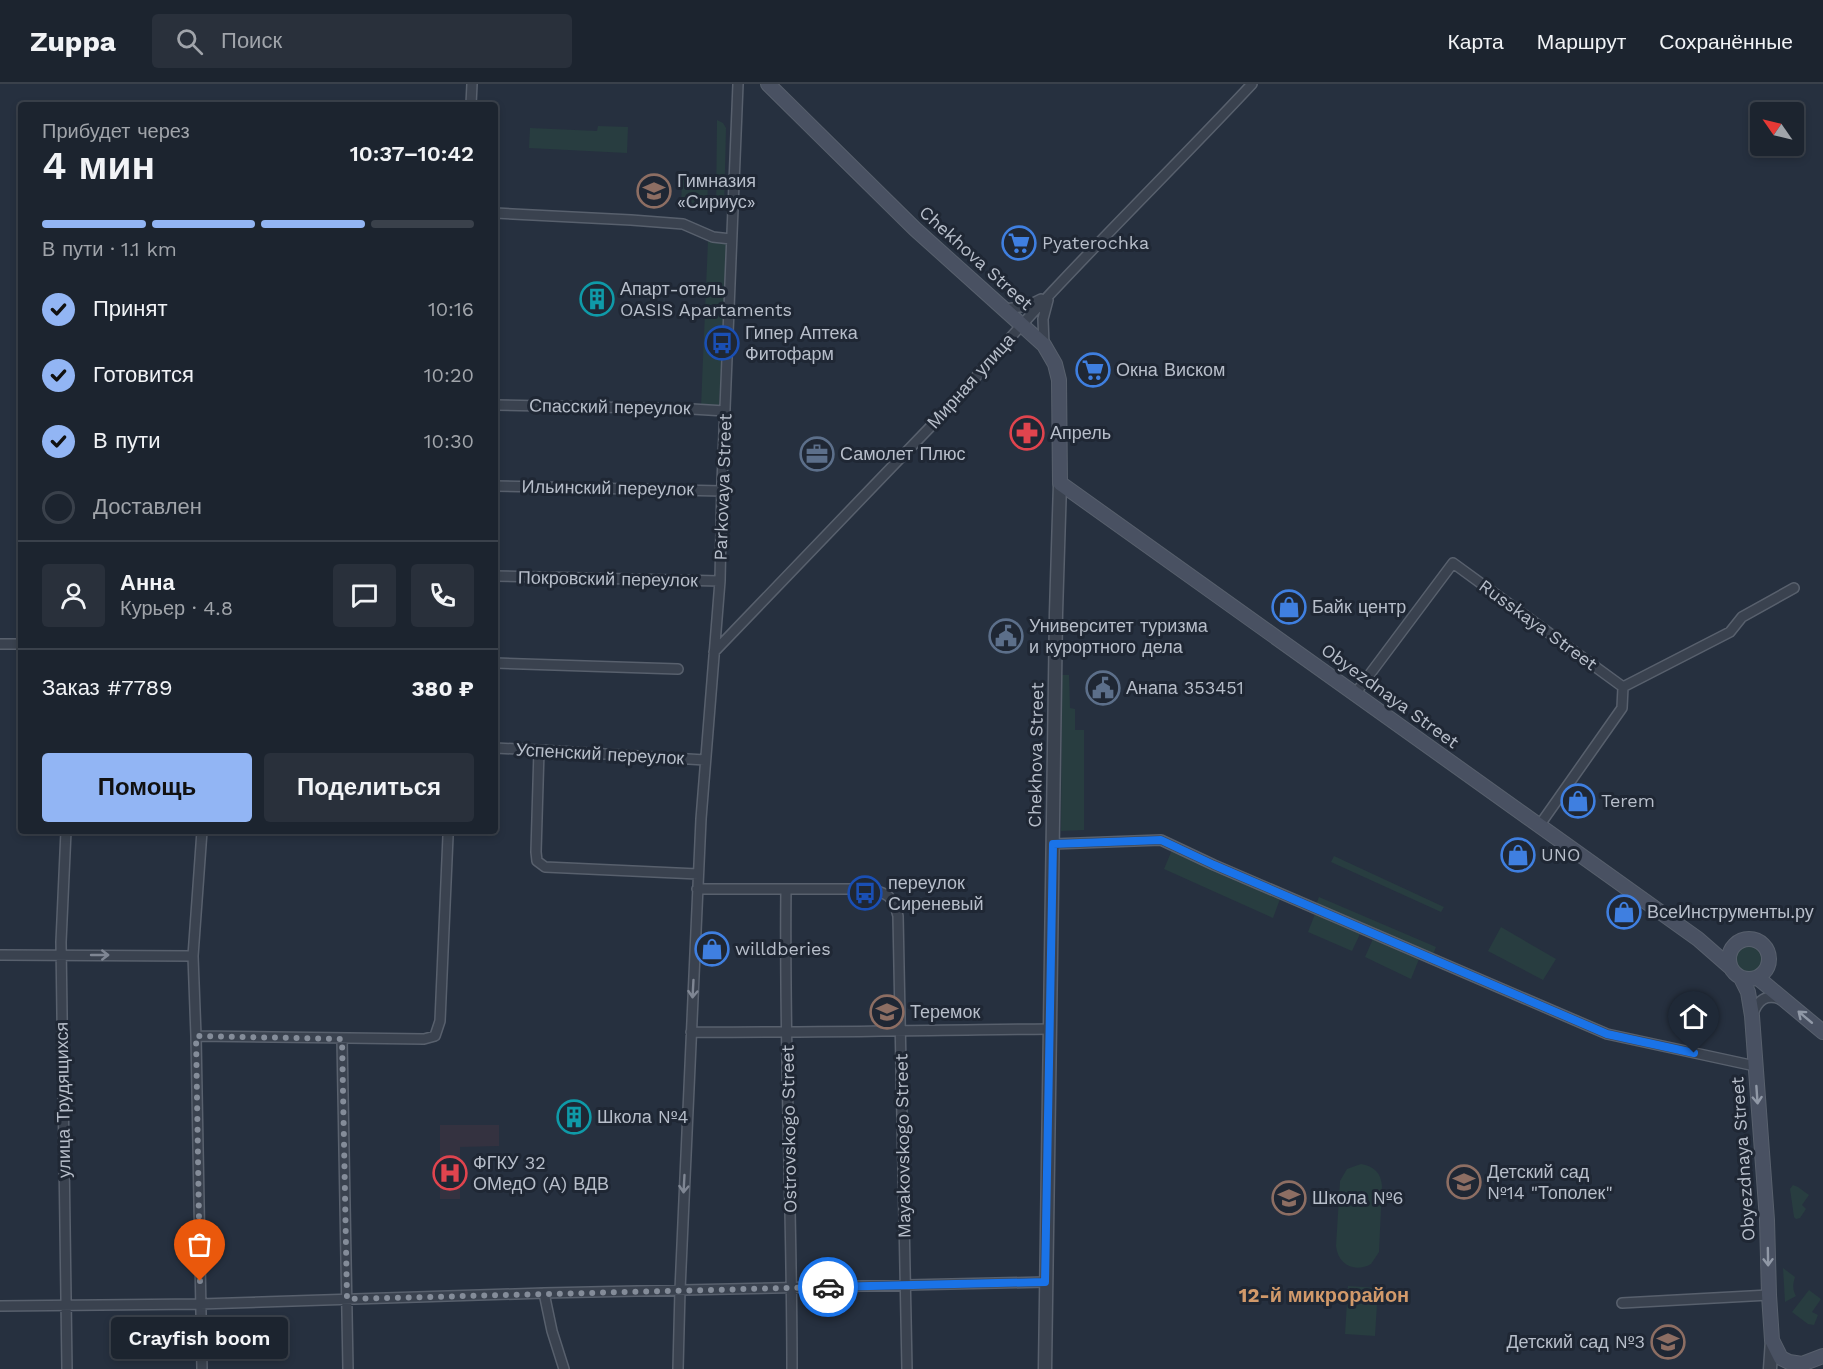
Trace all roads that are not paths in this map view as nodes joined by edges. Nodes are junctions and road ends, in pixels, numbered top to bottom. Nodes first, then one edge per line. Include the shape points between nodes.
1 (472, 84) edge
2 (738, 84) edge
3 (768, 84) edge
4 (1252, 84) edge
5 (471, 102) edge
6 (498, 213) edge
7 (731, 239) junction
8 (1051, 293) junction
9 (1005, 309) junction
10 (1023, 324) junction
11 (1044, 345) junction
12 (498, 405) edge
13 (725, 411) junction
14 (1060, 483) junction
15 (498, 486) edge
16 (722, 490) junction
17 (498, 576) edge
18 (720, 581) junction
19 (1794, 588) dead end
20 (0, 644) edge
21 (18, 644) edge
22 (714, 652) junction
23 (498, 663) edge
24 (678, 669) dead end
25 (1623, 687) junction
26 (1355, 694) junction
27 (498, 748) edge
28 (539, 750) junction
29 (705, 760) junction
30 (1539, 826) junction
31 (66, 834) edge
32 (202, 834) edge
33 (448, 836) dead end
34 (1053, 844) junction
35 (698, 874) junction
36 (697, 889) junction
37 (786, 889) junction
38 (1698, 939) junction
39 (1743, 940) junction
40 (0, 955) edge
41 (61, 955) junction
42 (193, 956) junction
43 (1730, 967) junction
44 (1741, 978) junction
45 (1758, 978) junction
46 (1788, 1002) junction
47 (1752, 1016) junction
48 (1050, 1029) junction
49 (900, 1030) junction
50 (691, 1032) junction
51 (1823, 1032) edge
52 (787, 1033) junction
53 (196, 1036) junction
54 (342, 1039) junction
55 (1755, 1066) junction
56 (1045, 1282) junction
57 (906, 1286) junction
58 (792, 1287) junction
59 (680, 1290) junction
60 (544, 1293) junction
61 (1769, 1295) junction
62 (347, 1299) junction
63 (1622, 1303) dead end
64 (200, 1304) junction
65 (66, 1305) junction
66 (0, 1306) edge
67 (1772, 1340) junction
68 (1821, 1358) edge
69 (67, 1369) edge
70 (202, 1369) edge
71 (348, 1369) edge
72 (564, 1369) edge
73 (678, 1369) edge
74 (792, 1369) edge
75 (907, 1369) edge
76 (1045, 1369) edge
77 (1770, 1369) edge
78 (1802, 1369) edge

1 - 5 street
2 - 7 street, Parkovaya Street
3 - 9 main road, Chekhova Street via 915,229
4 - 8 street, Мирная улица
6 - 7 street via 683,224 713,237
7 - 13 street, Parkovaya Street
8 - 9 street via 1027,306
8 - 10 street, Мирная улица
8 - 11 street via 1043,319
9 - 10 main road, Chekhova Street
10 - 11 main road, Chekhova Street
10 - 22 street, Мирная улица via 960,396
11 - 14 main road, Chekhova Street via 1059,380
12 - 13 street, Спасский переулок
13 - 16 street, Parkovaya Street
14 - 26 main road, Obyezdnaya Street
14 - 34 street, Chekhova Street
15 - 16 street, Ильинский переулок
16 - 18 street, Parkovaya Street
17 - 18 street, Покровский переулок
18 - 22 street, Parkovaya Street
19 - 25 street via 1742,617 1730,632
20 - 21 street
22 - 29 street, Parkovaya Street
23 - 24 street
25 - 26 street, Russkaya Street via 1453,563
25 - 30 street via 1622,708
26 - 30 main road, Obyezdnaya Street
27 - 28 street, Успенский переулок
28 - 29 street, Успенский переулок
28 - 35 street via 537,861 545,867
29 - 35 street, Parkovaya Street
30 - 38 main road, Obyezdnaya Street
31 - 41 street, улица Трудящихся
32 - 42 street
33 - 54 street via 440,1021 435,1036
34 - 48 street, Chekhova Street
34 - 55 street via 1161,840 1607,1034
35 - 36 street, Parkovaya Street
36 - 37 street
36 -> 50 street, Parkovaya Street
37 - 49 street, Mayakovskogo Street via 868,889 885,892 895,904
37 - 52 street, Ostrovskogo Street
38 - 39 main road via 1722,944
38 - 43 main road, Obyezdnaya Street
39 - 43 main road via 1732,948
39 - 45 main road via 1755,939 1768,951 1768,969
40 - 41 street
41 -> 42 street
41 - 65 street, улица Трудящихся
42 - 53 street
43 - 44 main road
44 - 45 main road
44 - 47 main road, Obyezdnaya Street via 1749,993
45 - 46 main road
46 - 47 street via 1769,996 1762,998
51 -> 46 main road
47 - 55 main road, Obyezdnaya Street
48 - 49 street
48 - 56 street, Chekhova Street
49 - 52 street
49 - 57 street, Mayakovskogo Street
50 - 52 street
50 -> 59 street, Parkovaya Street
52 - 58 street, Ostrovskogo Street
53 - 54 street
53 - 64 street
54 - 62 street
55 -> 61 main road, Obyezdnaya Street
56 - 57 street
56 - 76 street, Chekhova Street
57 - 58 street
57 - 75 street, Mayakovskogo Street
58 - 59 street
58 - 74 street, Ostrovskogo Street
59 - 60 street
59 - 73 street, Parkovaya Street
60 - 62 street
60 - 72 street
61 - 63 street
61 - 67 main road, Obyezdnaya Street
62 - 64 street
62 - 71 street
64 - 65 street
64 - 70 street
65 - 66 street
65 - 69 street, улица Трудящихся
67 - 68 main road via 1782,1358 1789,1362 1802,1364
67 - 77 street, Obyezdnaya Street
68 - 78 street

